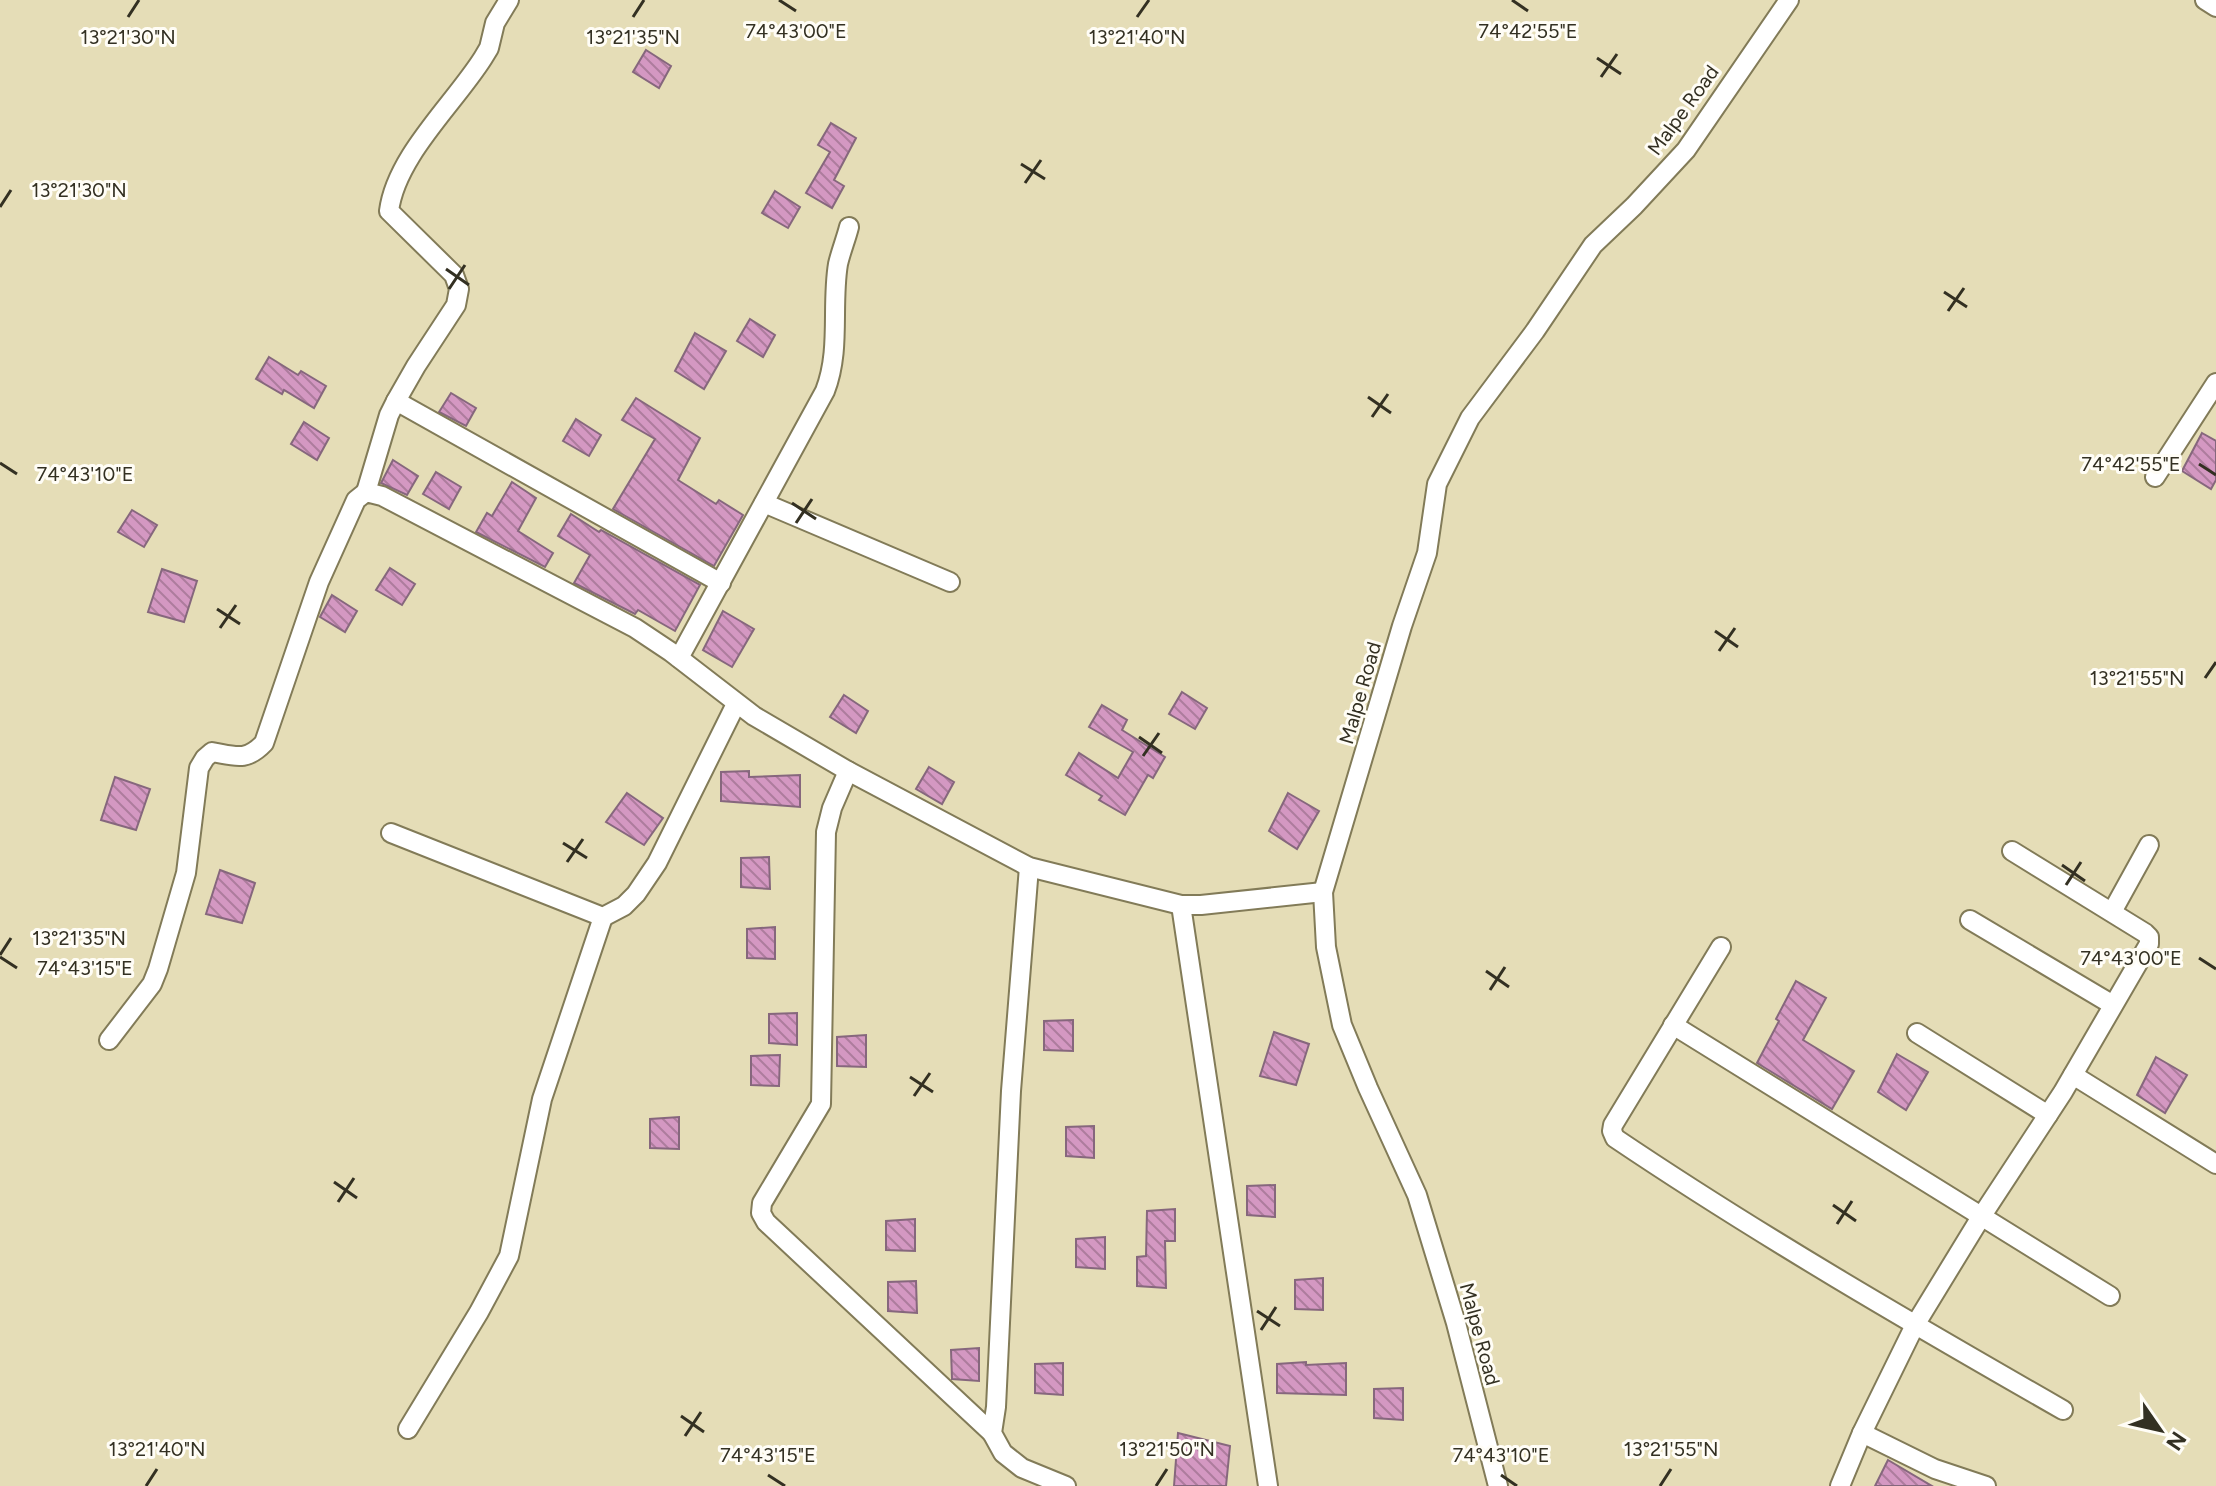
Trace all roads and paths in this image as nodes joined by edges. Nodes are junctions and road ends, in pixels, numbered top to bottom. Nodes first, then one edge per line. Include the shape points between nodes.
1 (509, 0) edge
2 (1789, 0) edge
3 (2205, 0) edge
4 (2216, 7) edge
5 (849, 227) dead end
6 (2216, 383) edge
7 (396, 401) junction
8 (2155, 477) dead end
9 (366, 492) junction
10 (764, 503) junction
11 (950, 582) dead end
12 (721, 583) junction
13 (679, 658) junction
14 (736, 704) junction
15 (848, 771) junction
16 (391, 833) dead end
17 (2149, 845) dead end
18 (2012, 851) dead end
19 (1029, 867) junction
20 (1323, 892) junction
21 (1181, 905) junction
22 (2112, 912) junction
23 (603, 917) junction
24 (1970, 920) dead end
25 (1721, 947) dead end
26 (2113, 1005) junction
27 (1673, 1025) junction
28 (1917, 1033) dead end
29 (109, 1040) dead end
30 (2073, 1075) junction
31 (2048, 1115) junction
32 (2216, 1164) edge
33 (1981, 1217) junction
34 (2110, 1296) dead end
35 (1915, 1325) junction
36 (2063, 1410) dead end
37 (408, 1429) dead end
38 (992, 1433) junction
39 (1862, 1433) junction
40 (1066, 1486) edge
41 (1268, 1486) edge
42 (1498, 1486) edge
43 (1840, 1486) edge
44 (1986, 1486) edge

1 - 7 street via 495,23 489,48 414,149 390,200 389,211 454,275 459,289 456,305
2 - 20 street, Malpe Road via 1686,150 1593,245 1470,418 1437,484 1427,553
3 - 4 street
5 - 10 street via 838,264 832,374
6 - 8 street
7 - 9 street
7 - 12 street
9 - 13 street via 635,628
9 - 29 street via 356,500 319,582 264,743 243,758 212,752 199,768 186,873 158,969
10 - 11 street
10 - 12 street
12 - 13 street
13 - 14 street
14 - 15 street
14 - 23 street via 657,863 636,894
15 - 19 street
15 - 38 street via 826,832 821,1104 761,1213
16 - 23 street
17 - 22 street
18 - 22 street
19 - 21 street
19 - 38 street
20 - 21 street
20 - 42 street, Malpe Road via 1326,947 1342,1025 1417,1195
21 - 41 street
22 - 26 street via 2149,937
23 - 37 street via 542,1099 509,1256
24 - 26 street
25 - 27 street
26 - 30 street
27 - 33 street
27 - 35 street via 1613,1125 1615,1138
28 - 31 street
30 - 31 street
30 - 32 street
31 - 33 street
33 - 34 street
33 - 35 street
35 - 36 street
35 - 39 street
38 - 40 street via 1003,1453 1022,1468
39 - 43 street
39 - 44 street via 1935,1469

